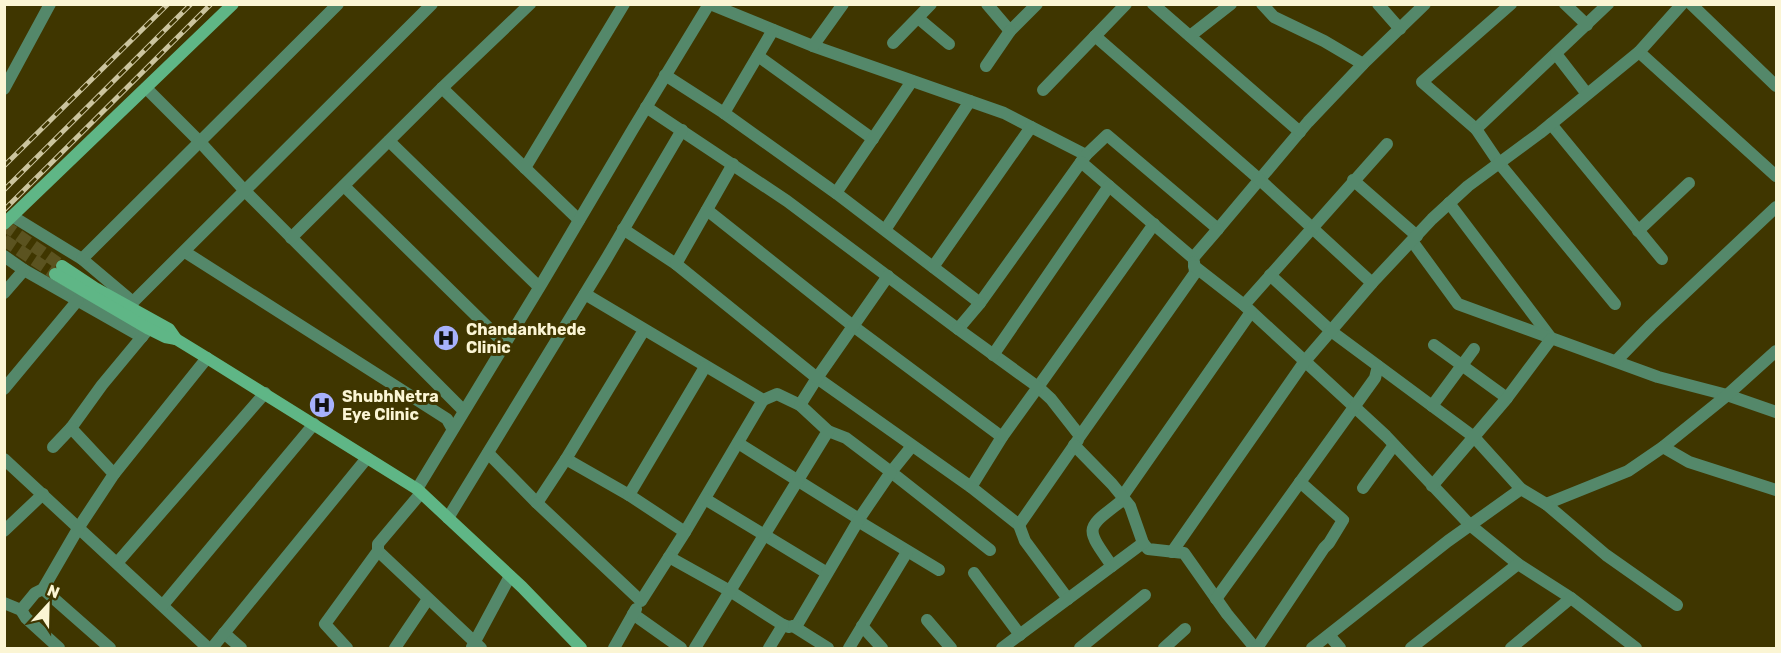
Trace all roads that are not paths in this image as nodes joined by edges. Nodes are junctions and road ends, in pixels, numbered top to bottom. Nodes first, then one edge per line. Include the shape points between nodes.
1 (50, 4) edge
2 (233, 4) edge
3 (338, 4) edge
4 (432, 4) edge
5 (530, 4) edge
6 (624, 4) edge
7 (710, 4) edge
8 (843, 4) edge
9 (931, 4) edge
10 (987, 4) edge
11 (1037, 4) edge
12 (1126, 4) edge
13 (1153, 4) edge
14 (1231, 4) edge
15 (1262, 4) edge
16 (1378, 4) edge
17 (1425, 4) edge
18 (1510, 4) edge
19 (1565, 4) edge
20 (1608, 4) edge
21 (1682, 4) edge
22 (1691, 4) edge
23 (918, 18) junction
24 (1587, 25) junction
25 (1400, 28) junction
26 (773, 30) junction
27 (1010, 31) junction
28 (1095, 36) junction
29 (1190, 36) junction
30 (893, 43) dead end
31 (949, 44) dead end
32 (813, 46) junction
33 (1639, 52) junction
34 (1556, 54) junction
35 (758, 56) junction
36 (1363, 64) junction
37 (986, 66) dead end
38 (665, 75) junction
39 (912, 81) junction
40 (1776, 86) edge
41 (146, 88) junction
42 (442, 88) junction
43 (4, 89) edge
44 (1043, 90) dead end
45 (1587, 94) junction
46 (970, 101) junction
47 (646, 107) junction
48 (724, 113) junction
49 (1551, 124) junction
50 (1031, 127) junction
51 (682, 129) junction
52 (1476, 129) junction
53 (1300, 132) junction
54 (873, 139) junction
55 (389, 141) junction
56 (200, 142) junction
57 (1387, 144) dead end
58 (1083, 158) junction
59 (1499, 163) junction
60 (733, 164) junction
61 (525, 168) junction
62 (1776, 176) edge
63 (1259, 179) junction
64 (1353, 180) junction
65 (1689, 183) dead end
66 (344, 186) junction
67 (1109, 186) junction
68 (245, 191) junction
69 (836, 193) junction
70 (1449, 203) junction
71 (1776, 207) edge
72 (707, 210) junction
73 (8, 220) edge
74 (579, 220) junction
75 (1154, 224) junction
76 (1312, 228) junction
77 (623, 229) junction
78 (1218, 229) junction
79 (885, 230) junction
80 (1638, 231) junction
81 (291, 238) junction
82 (1414, 238) junction
83 (185, 252) junction
84 (4, 256) edge
85 (82, 259) junction
86 (1662, 259) dead end
87 (1194, 262) junction
88 (676, 264) junction
89 (933, 267) junction
90 (24, 270) junction
91 (59, 270) tunnel mouth
92 (1270, 275) junction
93 (888, 276) junction
94 (1372, 283) junction
95 (539, 287) junction
96 (4, 293) edge
97 (585, 294) junction
98 (78, 300) junction
99 (980, 303) junction
100 (1615, 304) dead end
101 (1247, 309) junction
102 (133, 310) junction
103 (853, 326) junction
104 (958, 329) junction
105 (644, 330) junction
106 (1331, 331) junction
107 (146, 333) junction
108 (176, 339) junction
109 (1551, 339) junction
110 (504, 343) junction
111 (1434, 345) dead end
112 (1474, 349) dead end
113 (1776, 351) edge
114 (993, 355) junction
115 (207, 358) junction
116 (1617, 360) junction
117 (1305, 361) junction
118 (1462, 365) junction
119 (1378, 366) junction
120 (705, 367) junction
121 (817, 378) junction
122 (1038, 387) junction
123 (4, 389) edge
124 (265, 393) junction
125 (1727, 395) junction
126 (1507, 398) junction
127 (763, 400) junction
128 (800, 405) junction
129 (1353, 406) junction
130 (1432, 406) junction
131 (463, 410) junction
132 (1776, 412) edge
133 (314, 424) junction
134 (452, 428) junction
135 (71, 429) junction
136 (828, 431) junction
137 (1002, 437) junction
138 (1474, 437) junction
139 (1077, 441) junction
140 (738, 443) junction
141 (1394, 445) junction
142 (912, 446) junction
143 (53, 447) dead end
144 (1663, 447) junction
145 (488, 453) junction
146 (367, 458) junction
147 (4, 459) edge
148 (566, 459) junction
149 (891, 472) junction
150 (114, 474) junction
151 (797, 482) junction
152 (1300, 482) junction
153 (1432, 486) junction
154 (971, 487) junction
155 (1363, 488) dead end
156 (1521, 489) junction
157 (1776, 490) edge
158 (419, 491) junction
159 (43, 494) junction
160 (628, 495) junction
161 (1123, 498) junction
162 (705, 499) junction
163 (537, 503) junction
164 (1546, 504) junction
165 (447, 518) junction
166 (858, 520) junction
167 (1019, 525) junction
168 (1470, 525) junction
169 (79, 527) junction
170 (4, 531) edge
171 (685, 532) junction
172 (765, 535) junction
173 (1143, 543) junction
174 (990, 550) dead end
175 (378, 551) junction
176 (907, 552) junction
177 (1172, 552) junction
178 (669, 557) junction
179 (117, 563) junction
180 (1518, 564) junction
181 (1112, 566) junction
182 (939, 570) dead end
183 (827, 573) junction
184 (974, 573) dead end
185 (510, 576) junction
186 (43, 589) junction
187 (730, 591) junction
188 (1145, 595) dead end
189 (428, 598) junction
190 (1571, 598) junction
191 (1068, 599) junction
192 (1216, 599) junction
193 (641, 601) junction
194 (4, 603) edge
195 (1677, 604) dead end
196 (163, 605) junction
197 (21, 610) junction
198 (633, 614) junction
199 (927, 620) dead end
200 (788, 626) junction
201 (862, 626) junction
202 (1185, 629) dead end
203 (224, 633) junction
204 (1020, 635) junction
205 (1329, 635) junction
206 (475, 646) edge
207 (1630, 647) edge
208 (59, 648) edge
209 (110, 648) edge
210 (210, 648) edge
211 (241, 648) edge
212 (347, 648) edge
213 (395, 648) edge
214 (581, 648) edge
215 (614, 648) edge
216 (681, 648) edge
217 (695, 648) edge
218 (769, 648) edge
219 (828, 648) edge
220 (849, 648) edge
221 (882, 648) edge
222 (951, 648) edge
223 (1002, 648) edge
224 (1080, 648) edge
225 (1164, 648) edge
226 (1256, 648) edge
227 (1312, 648) edge
228 (1340, 648) edge
229 (1412, 648) edge
230 (1511, 648) edge

1 - 43 street
2 - 41 street
3 - 56 street
4 - 68 street
5 - 42 street
6 - 61 street
7 - 26 street
7 - 38 street
8 - 32 street
9 - 23 street
10 - 27 street
11 - 27 street
12 - 28 street
13 - 29 street
14 - 29 street
15 - 36 street via 1274,17
16 - 25 street
17 - 25 street
18 - 52 street via 1422,82
19 - 24 street
20 - 24 street
21 - 33 street
22 - 40 street
23 - 30 street
23 - 31 street
24 - 34 street
25 - 36 street
26 - 32 street
26 - 35 street
27 - 37 street
28 - 44 street
28 - 63 street
29 - 53 street
32 - 39 street
33 - 45 street
33 - 62 street
34 - 45 street
34 - 52 street
35 - 48 street
35 - 54 street
36 - 53 street
38 - 47 street
38 - 48 street
39 - 46 street
39 - 54 street
41 - 56 street
41 - 73 street
42 - 55 street
42 - 61 street
45 - 49 street
46 - 50 street
46 - 79 street
47 - 51 street
47 - 74 street
48 - 69 street
49 - 59 street
49 - 80 street
50 - 58 street
50 - 89 street
51 - 60 street
51 - 77 street
52 - 59 street
53 - 63 street
54 - 69 street
55 - 66 street
55 - 95 street
56 - 68 street
56 - 85 street
57 - 64 street
58 - 67 street
58 - 78 street via 1107,135
58 - 99 street
59 - 70 street
59 - 100 street
60 - 72 street
60 - 93 street
61 - 74 street
63 - 76 street
63 - 78 street
64 - 76 street
64 - 82 street
65 - 80 street
66 - 81 street
66 - 110 street
67 - 75 street
67 - 114 street
68 - 81 street
68 - 83 street
69 - 79 street
70 - 82 street
70 - 109 street
71 - 116 street
72 - 88 street
72 - 103 street
73 - 85 street
74 - 95 street
75 - 87 street
75 - 122 street
76 - 92 street
76 - 94 street
77 - 88 street
77 - 97 street
78 - 87 street
79 - 89 street
80 - 86 street
81 - 131 street
82 - 94 street
82 - 109 street via 1458,304
83 - 102 street
83 - 134 street via 447,419
84 - 90 street
85 - 102 street
87 - 101 street
87 - 139 street via 1195,273
88 - 121 street
89 - 99 street
90 - 96 street
90 - 98 street
91 - 102 street
92 - 101 street
92 - 106 street
93 - 103 street
93 - 104 street
94 - 106 street
95 - 110 street
97 - 105 street
97 - 145 street
98 - 107 street
98 - 123 street
99 - 104 street
101 - 117 street
101 - 161 street
102 - 107 street
102 - 108 street via 169,329
103 - 121 street
103 - 137 street
104 - 114 street
105 - 120 street
105 - 148 street
106 - 117 street
106 - 119 street
107 - 108 street
107 - 135 street
108 - 115 street
109 - 116 street
109 - 126 street
110 - 131 street
111 - 118 street
112 - 118 street
113 - 125 street
114 - 122 street
115 - 124 street
115 - 150 street
116 - 125 street via 1658,377
117 - 129 street
117 - 177 street
118 - 126 street
118 - 130 street
119 - 129 street via 1375,378
119 - 130 street
120 - 127 street
120 - 160 street
121 - 128 street
121 - 142 street
122 - 137 street
122 - 139 street via 1051,399
124 - 133 street
124 - 179 street
125 - 132 street
125 - 144 street
126 - 138 street
127 - 128 street via 777,394
127 - 140 street
128 - 136 street
129 - 141 street
129 - 152 street
130 - 138 street
131 - 134 street
133 - 146 street
133 - 196 street
134 - 158 street
135 - 143 street
135 - 150 street
136 - 149 street via 846,438
136 - 151 street
137 - 154 street
138 - 153 street
138 - 156 street
139 - 161 street
139 - 167 street
140 - 151 street
140 - 162 street
141 - 153 street
141 - 155 street
142 - 149 street
142 - 154 street
144 - 157 street via 1689,462
144 - 164 street via 1628,471
145 - 163 street
145 - 165 street
146 - 158 street
146 - 203 street
147 - 159 street
148 - 160 street
148 - 163 street
149 - 166 street
149 - 174 street
150 - 169 street
151 - 166 street
151 - 172 street
152 - 192 street
152 - 226 street via 1342,520
153 - 168 street
154 - 167 street
156 - 164 street
156 - 168 street
158 - 165 street
158 - 175 street via 378,544
159 - 169 street
159 - 170 street
160 - 171 street
161 - 173 street via 1130,506
161 - 181 street via 1093,526 1095,542
162 - 171 street
162 - 172 street
163 - 193 street
164 - 195 street via 1606,555
165 - 185 street
166 - 176 street
166 - 183 street
167 - 191 street via 1025,541
168 - 180 street
168 - 205 street
169 - 179 street
169 - 186 street
171 - 178 street
172 - 183 street
172 - 187 street
173 - 177 street via 1148,549
173 - 181 street
175 - 189 street
175 - 212 street via 325,624
176 - 182 street
176 - 201 street
177 - 192 street via 1184,554
178 - 187 street
178 - 193 street
179 - 196 street
180 - 190 street
180 - 229 street
181 - 191 street
183 - 200 street via 797,625
184 - 204 street
185 - 206 street
185 - 214 street
186 - 197 street
186 - 209 street
187 - 200 street
187 - 217 street
188 - 224 street
189 - 206 street
189 - 213 street
190 - 207 street
190 - 230 street
191 - 204 street
192 - 226 street
193 - 198 street
194 - 197 street
196 - 210 street
197 - 208 street
198 - 215 street
198 - 216 street
199 - 222 street
200 - 218 street
200 - 219 street
201 - 220 street
201 - 221 street
202 - 225 street
203 - 210 street
203 - 211 street
204 - 223 street
205 - 227 street
205 - 228 street

